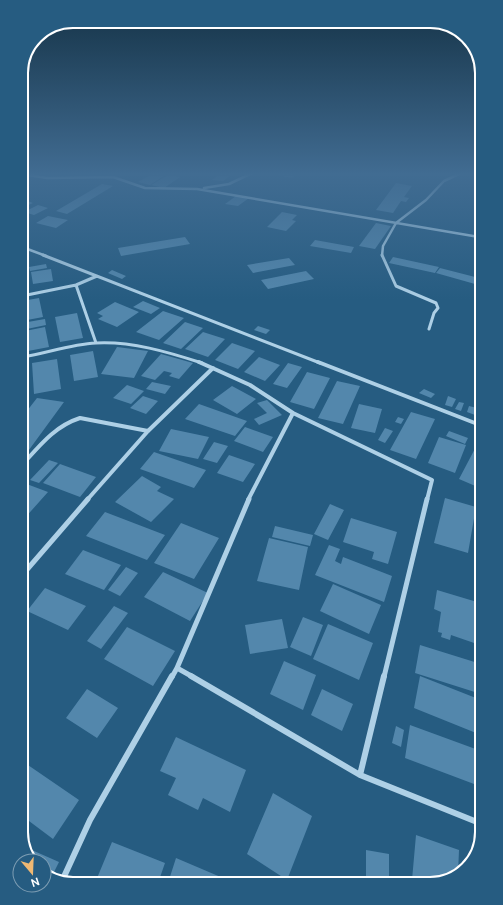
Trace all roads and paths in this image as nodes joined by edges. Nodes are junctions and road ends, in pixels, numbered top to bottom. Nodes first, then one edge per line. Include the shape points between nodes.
1 (355, 215) edge
2 (405, 215) edge
3 (396, 222) junction
4 (475, 236) edge
5 (28, 249) edge
6 (97, 276) junction
7 (76, 285) junction
8 (28, 295) edge
9 (429, 329) dead end
10 (96, 343) junction
11 (28, 356) edge
12 (213, 368) junction
13 (293, 413) junction
14 (475, 423) edge
15 (148, 432) junction
16 (28, 459) edge
17 (28, 568) edge
18 (177, 668) junction
19 (360, 775) junction
20 (475, 821) edge
21 (64, 876) edge

1 - 3 street
2 - 3 street
3 - 4 street
3 - 9 street via 383,246 382,255 396,286 436,303 438,308
5 - 6 street
6 - 7 street
6 - 14 street
7 - 8 street
7 - 10 street
10 - 11 street
10 - 12 street via 145,347
12 - 13 street via 275,398
12 - 15 street
13 - 18 street via 255,486
13 - 19 street via 432,480
15 - 16 street via 80,418 71,420 61,425
15 - 17 street
18 - 19 street
18 - 21 street via 90,820
19 - 20 street

